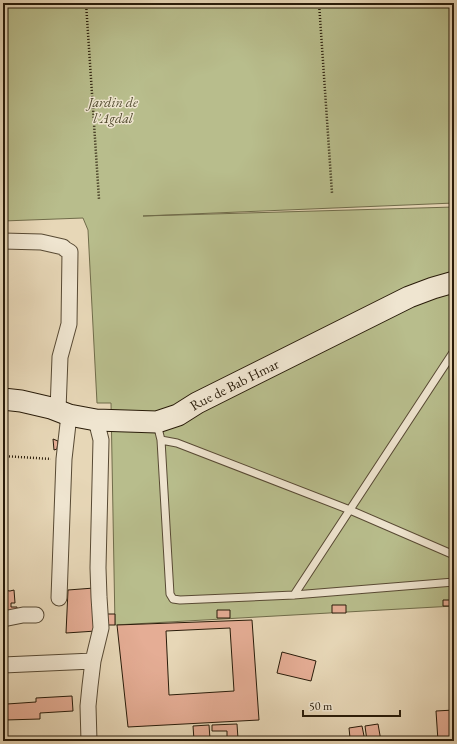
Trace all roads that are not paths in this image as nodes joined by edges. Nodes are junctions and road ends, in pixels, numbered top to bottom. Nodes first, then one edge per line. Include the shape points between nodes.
1 (3, 241) edge
2 (454, 282) edge
3 (454, 351) edge
4 (3, 399) edge
5 (64, 413) junction
6 (96, 420) junction
7 (159, 431) junction
8 (350, 510) junction
9 (454, 555) edge
10 (454, 582) edge
11 (294, 595) junction
12 (59, 598) dead end
13 (36, 615) dead end
14 (3, 619) edge
15 (93, 661) junction
16 (3, 665) edge
17 (89, 741) edge

1 - 5 street via 41,242 63,246 70,252 69,324 60,357
2 - 7 main road, Rue de Bab Hmar via 409,297 204,400 178,415
3 - 8 lane
4 - 5 main road, Rue de Bab Hmar via 21,401
5 - 6 main road, Rue de Bab Hmar
5 - 12 street
6 - 7 main road, Rue de Bab Hmar
6 - 15 street via 102,440 98,568 100,628
7 - 8 lane via 177,443
7 - 11 lane via 170,594 173,598 180,600
8 - 9 lane
8 - 11 lane
10 - 11 lane
13 - 14 street
15 - 16 street
15 - 17 street via 88,706

